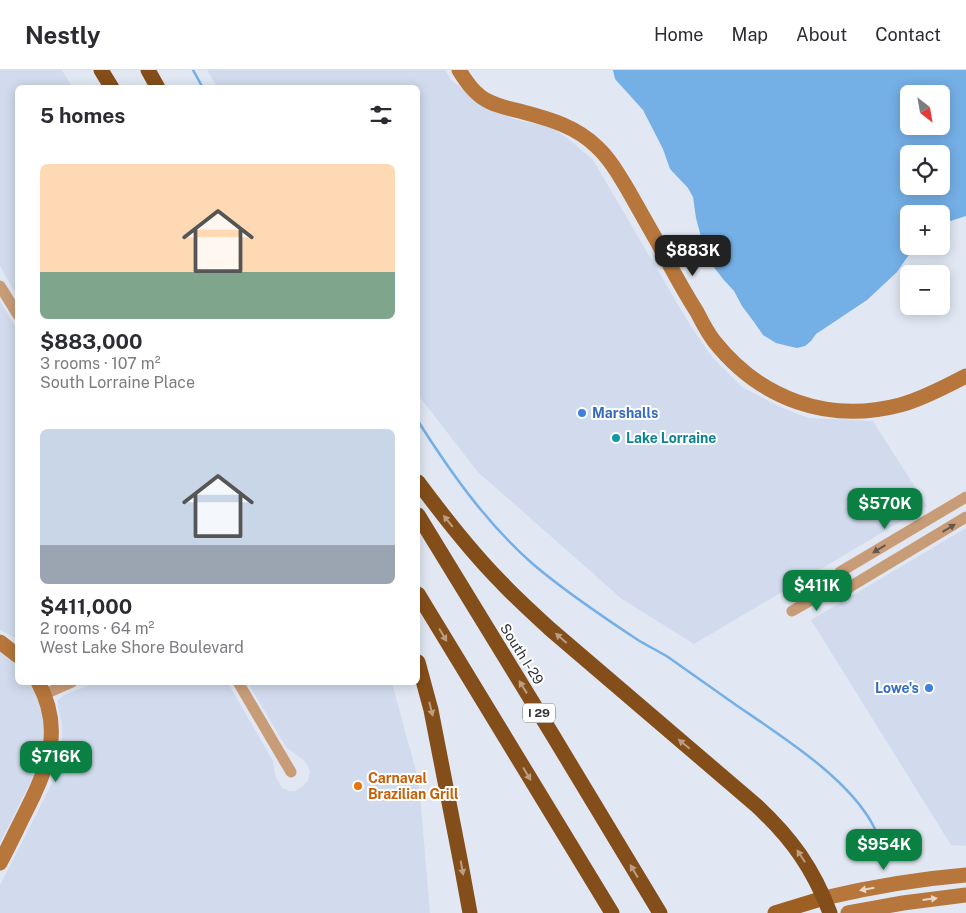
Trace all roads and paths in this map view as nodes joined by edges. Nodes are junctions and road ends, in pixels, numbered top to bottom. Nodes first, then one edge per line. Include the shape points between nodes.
1 (101, 70) edge
2 (148, 70) edge
3 (459, 70) edge
4 (110, 85) edge
5 (156, 85) edge
6 (0, 286) edge
7 (15, 310) edge
8 (966, 376) edge
9 (420, 485) edge
10 (966, 497) edge
11 (966, 517) edge
12 (420, 518) edge
13 (829, 590) junction
14 (420, 597) edge
15 (792, 611) dead end
16 (0, 642) edge
17 (15, 654) edge
18 (420, 669) edge
19 (56, 685) edge
20 (240, 685) edge
21 (41, 688) edge
22 (291, 772) dead end
23 (0, 864) edge
24 (966, 875) edge
25 (966, 895) edge
26 (824, 898) junction
27 (470, 913) edge
28 (612, 913) edge
29 (660, 913) edge
30 (775, 913) edge
31 (830, 913) edge
32 (848, 913) edge

1 - 4 highway
2 - 5 highway
3 - 8 street via 470,86 489,102 563,124 598,147 619,174 714,341 746,374 771,391 808,406 858,411 900,405
6 - 7 street
26 -> 9 highway via 805,861 781,829 525,606 480,560
10 -> 13 street via 840,572
13 -> 11 street via 848,588
29 -> 12 highway, South I-29 / I 29
13 - 15 street
14 -> 28 highway
16 - 17 street
18 -> 27 highway via 431,710
19 - 21 street
20 - 22 street
21 - 23 street via 52,726 50,756
24 -> 26 street
32 -> 25 street
26 - 30 main road
26 - 31 highway

